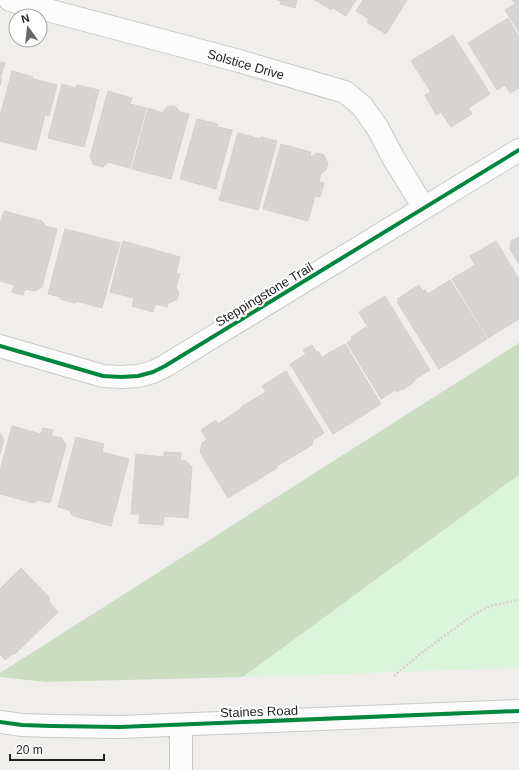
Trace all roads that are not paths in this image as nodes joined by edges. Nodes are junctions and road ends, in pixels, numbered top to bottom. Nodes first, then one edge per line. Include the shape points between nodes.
1 (10, 0) edge
2 (519, 150) edge
3 (424, 208) junction
4 (0, 346) edge
5 (519, 711) edge
6 (0, 722) edge
7 (181, 725) junction
8 (181, 770) edge

1 - 3 street, Solstice Drive via 345,92 362,106
2 - 3 street, Steppingstone Trail
3 - 4 street, Steppingstone Trail via 153,372 138,376 103,376
5 - 7 street, Staines Road
6 - 7 street, Staines Road via 51,726
7 - 8 street

